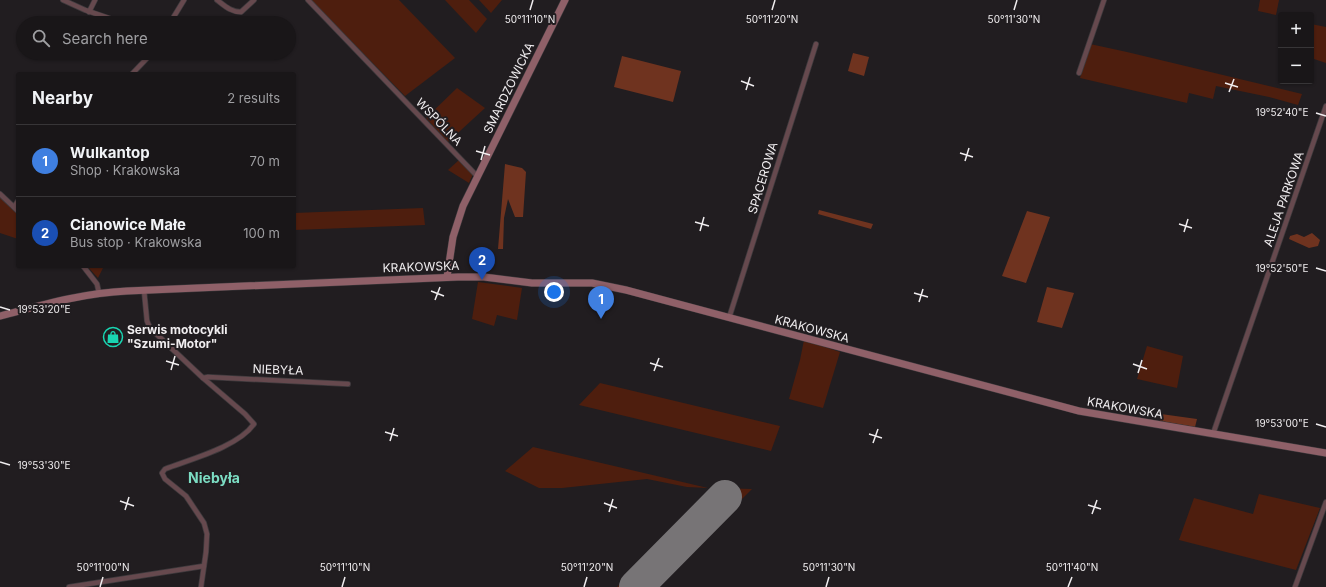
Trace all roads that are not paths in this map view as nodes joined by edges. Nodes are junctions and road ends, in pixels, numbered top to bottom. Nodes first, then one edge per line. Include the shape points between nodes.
1 (63, 0) edge
2 (95, 0) edge
3 (184, 0) edge
4 (218, 0) edge
5 (254, 0) edge
6 (308, 0) edge
7 (564, 0) edge
8 (1104, 0) edge
9 (89, 12) junction
10 (101, 16) edge
11 (174, 16) edge
12 (816, 44) dead end
13 (145, 60) edge
14 (134, 72) edge
15 (1079, 73) dead end
16 (1326, 106) edge
17 (478, 176) junction
18 (0, 194) edge
19 (16, 204) edge
20 (14, 207) joint
21 (84, 268) edge
22 (447, 277) junction
23 (144, 290) junction
24 (99, 293) junction
25 (0, 316) edge
26 (729, 318) junction
27 (205, 377) junction
28 (348, 384) dead end
29 (1213, 434) junction
30 (1326, 453) edge
31 (1326, 502) edge
32 (204, 566) junction
33 (69, 587) edge
34 (201, 587) edge
35 (1295, 587) edge

1 - 9 street
2 - 9 street
3 - 11 street
4 - 5 street via 236,12 241,12
6 - 17 street, WSPÓLNA
7 - 17 main road, SMARDZOWICKA
8 - 15 street
9 - 10 street
12 - 26 street, SPACEROWA
13 - 14 street
16 - 29 street, ALEJA PARKOWA
17 - 22 main road, SMARDZOWICKA via 457,223 450,249
18 - 20 street
19 - 20 street
21 - 24 street via 98,286
22 - 23 main road, KRAKOWSKA
22 - 26 main road, KRAKOWSKA via 592,284 626,290
23 - 24 main road
23 - 27 street via 148,326
24 - 25 main road
26 - 29 main road, KRAKOWSKA via 1079,411
27 - 28 street, NIEBYŁA
27 - 32 street via 254,424 243,436 225,446 165,469 162,476 186,496 204,523 207,534
29 - 30 main road, KRAKOWSKA
31 - 35 street
32 - 33 street
32 - 34 street

